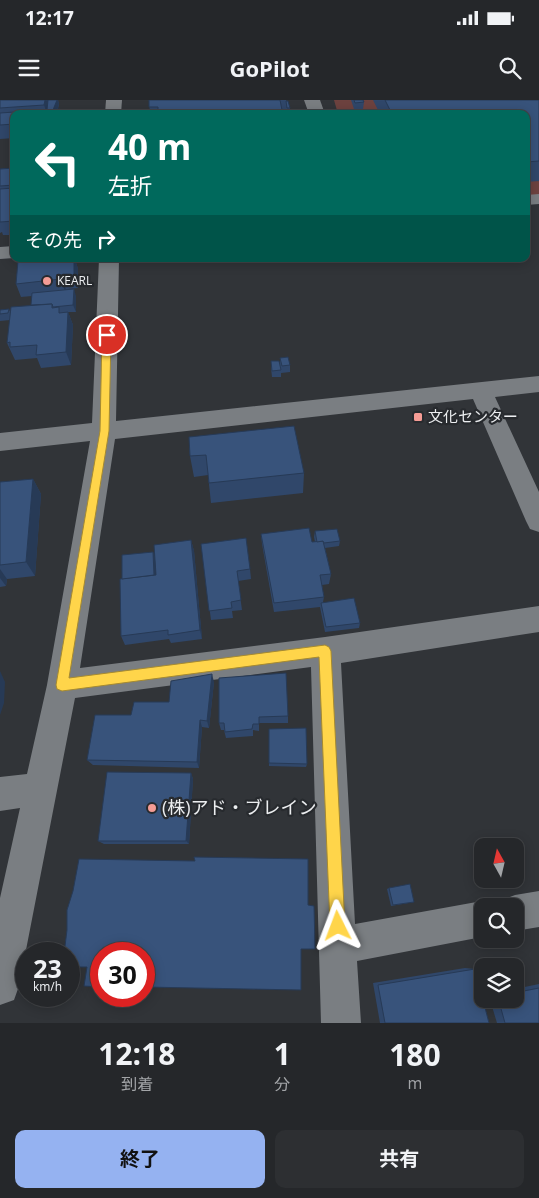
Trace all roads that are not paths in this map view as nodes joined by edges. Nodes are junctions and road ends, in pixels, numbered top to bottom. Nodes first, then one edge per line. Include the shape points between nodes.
1 (109, 262) edge
2 (539, 384) edge
3 (480, 391) junction
4 (104, 431) junction
5 (0, 442) edge
6 (539, 521) edge
7 (539, 619) edge
8 (325, 651) junction
9 (62, 685) junction
10 (40, 789) junction
11 (0, 794) edge
12 (539, 909) edge
13 (524, 912) edge
14 (474, 921) edge
15 (339, 946) junction
16 (0, 986) edge
17 (341, 1023) edge

1 - 4 street
2 - 3 street
3 - 4 street
3 - 6 street
4 - 5 street
4 - 9 street
7 - 8 street
8 - 9 street
8 - 15 street
9 - 10 street
10 - 11 street
10 - 16 street
12 - 13 street
14 - 15 street
15 - 17 street

